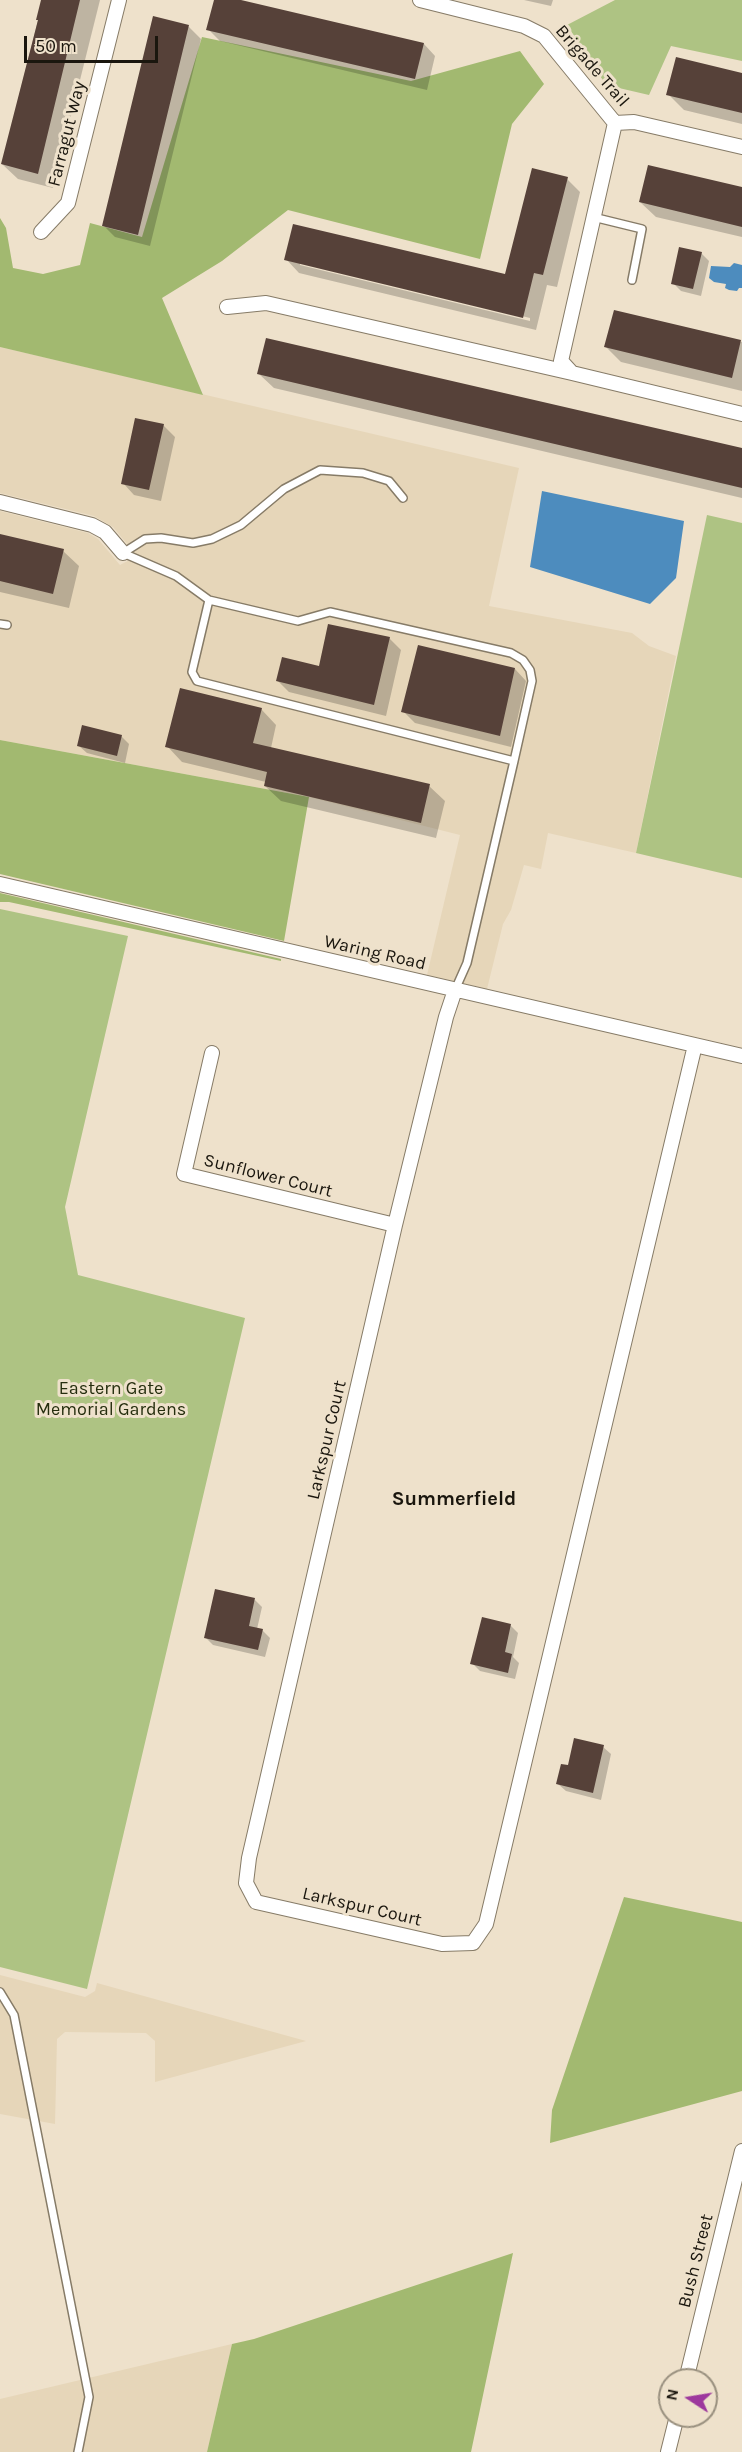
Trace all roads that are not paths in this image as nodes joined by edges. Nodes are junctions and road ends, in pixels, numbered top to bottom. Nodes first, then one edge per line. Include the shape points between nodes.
1 (119, 0) edge
2 (420, 0) edge
3 (615, 123) junction
4 (742, 147) edge
5 (593, 217) junction
6 (41, 232) dead end
7 (632, 280) dead end
8 (227, 307) dead end
9 (572, 373) junction
10 (742, 414) edge
11 (403, 498) dead end
12 (0, 502) edge
13 (123, 553) junction
14 (209, 600) junction
15 (514, 761) junction
16 (0, 884) edge
17 (455, 990) junction
18 (695, 1045) junction
19 (212, 1053) dead end
20 (742, 1056) edge
21 (395, 1225) junction
22 (0, 1992) edge
23 (742, 2151) edge
24 (689, 2368) edge
25 (674, 2428) edge
26 (78, 2452) edge
27 (668, 2452) edge

1 - 6 street, Farragut Way via 68,203
2 - 3 street, Brigade Trail via 524,26 544,36
3 - 4 street, Brigade Trail via 634,122
3 - 5 street
5 - 7 lane via 642,229
5 - 9 street via 561,361
8 - 9 street via 266,303
9 - 10 street
11 - 13 lane via 388,481 363,473 320,470 284,489 241,525 212,539 193,543 145,539
12 - 13 street via 92,525 105,532
13 - 14 lane via 176,576
14 - 15 lane via 192,672 197,681
14 - 15 lane via 298,621 330,612 511,653 523,660 532,681
15 - 17 lane via 467,963
16 - 17 street, Waring Road
17 - 18 street, Waring Road
17 - 21 street, Larkspur Court
18 - 20 street, Waring Road
18 - 21 street, Larkspur Court via 486,1924 473,1942 442,1944 256,1902 246,1883
19 - 21 street, Sunflower Court via 184,1174
22 - 26 lane via 14,2015 89,2397
23 - 24 street, Bush Street
25 - 27 street

